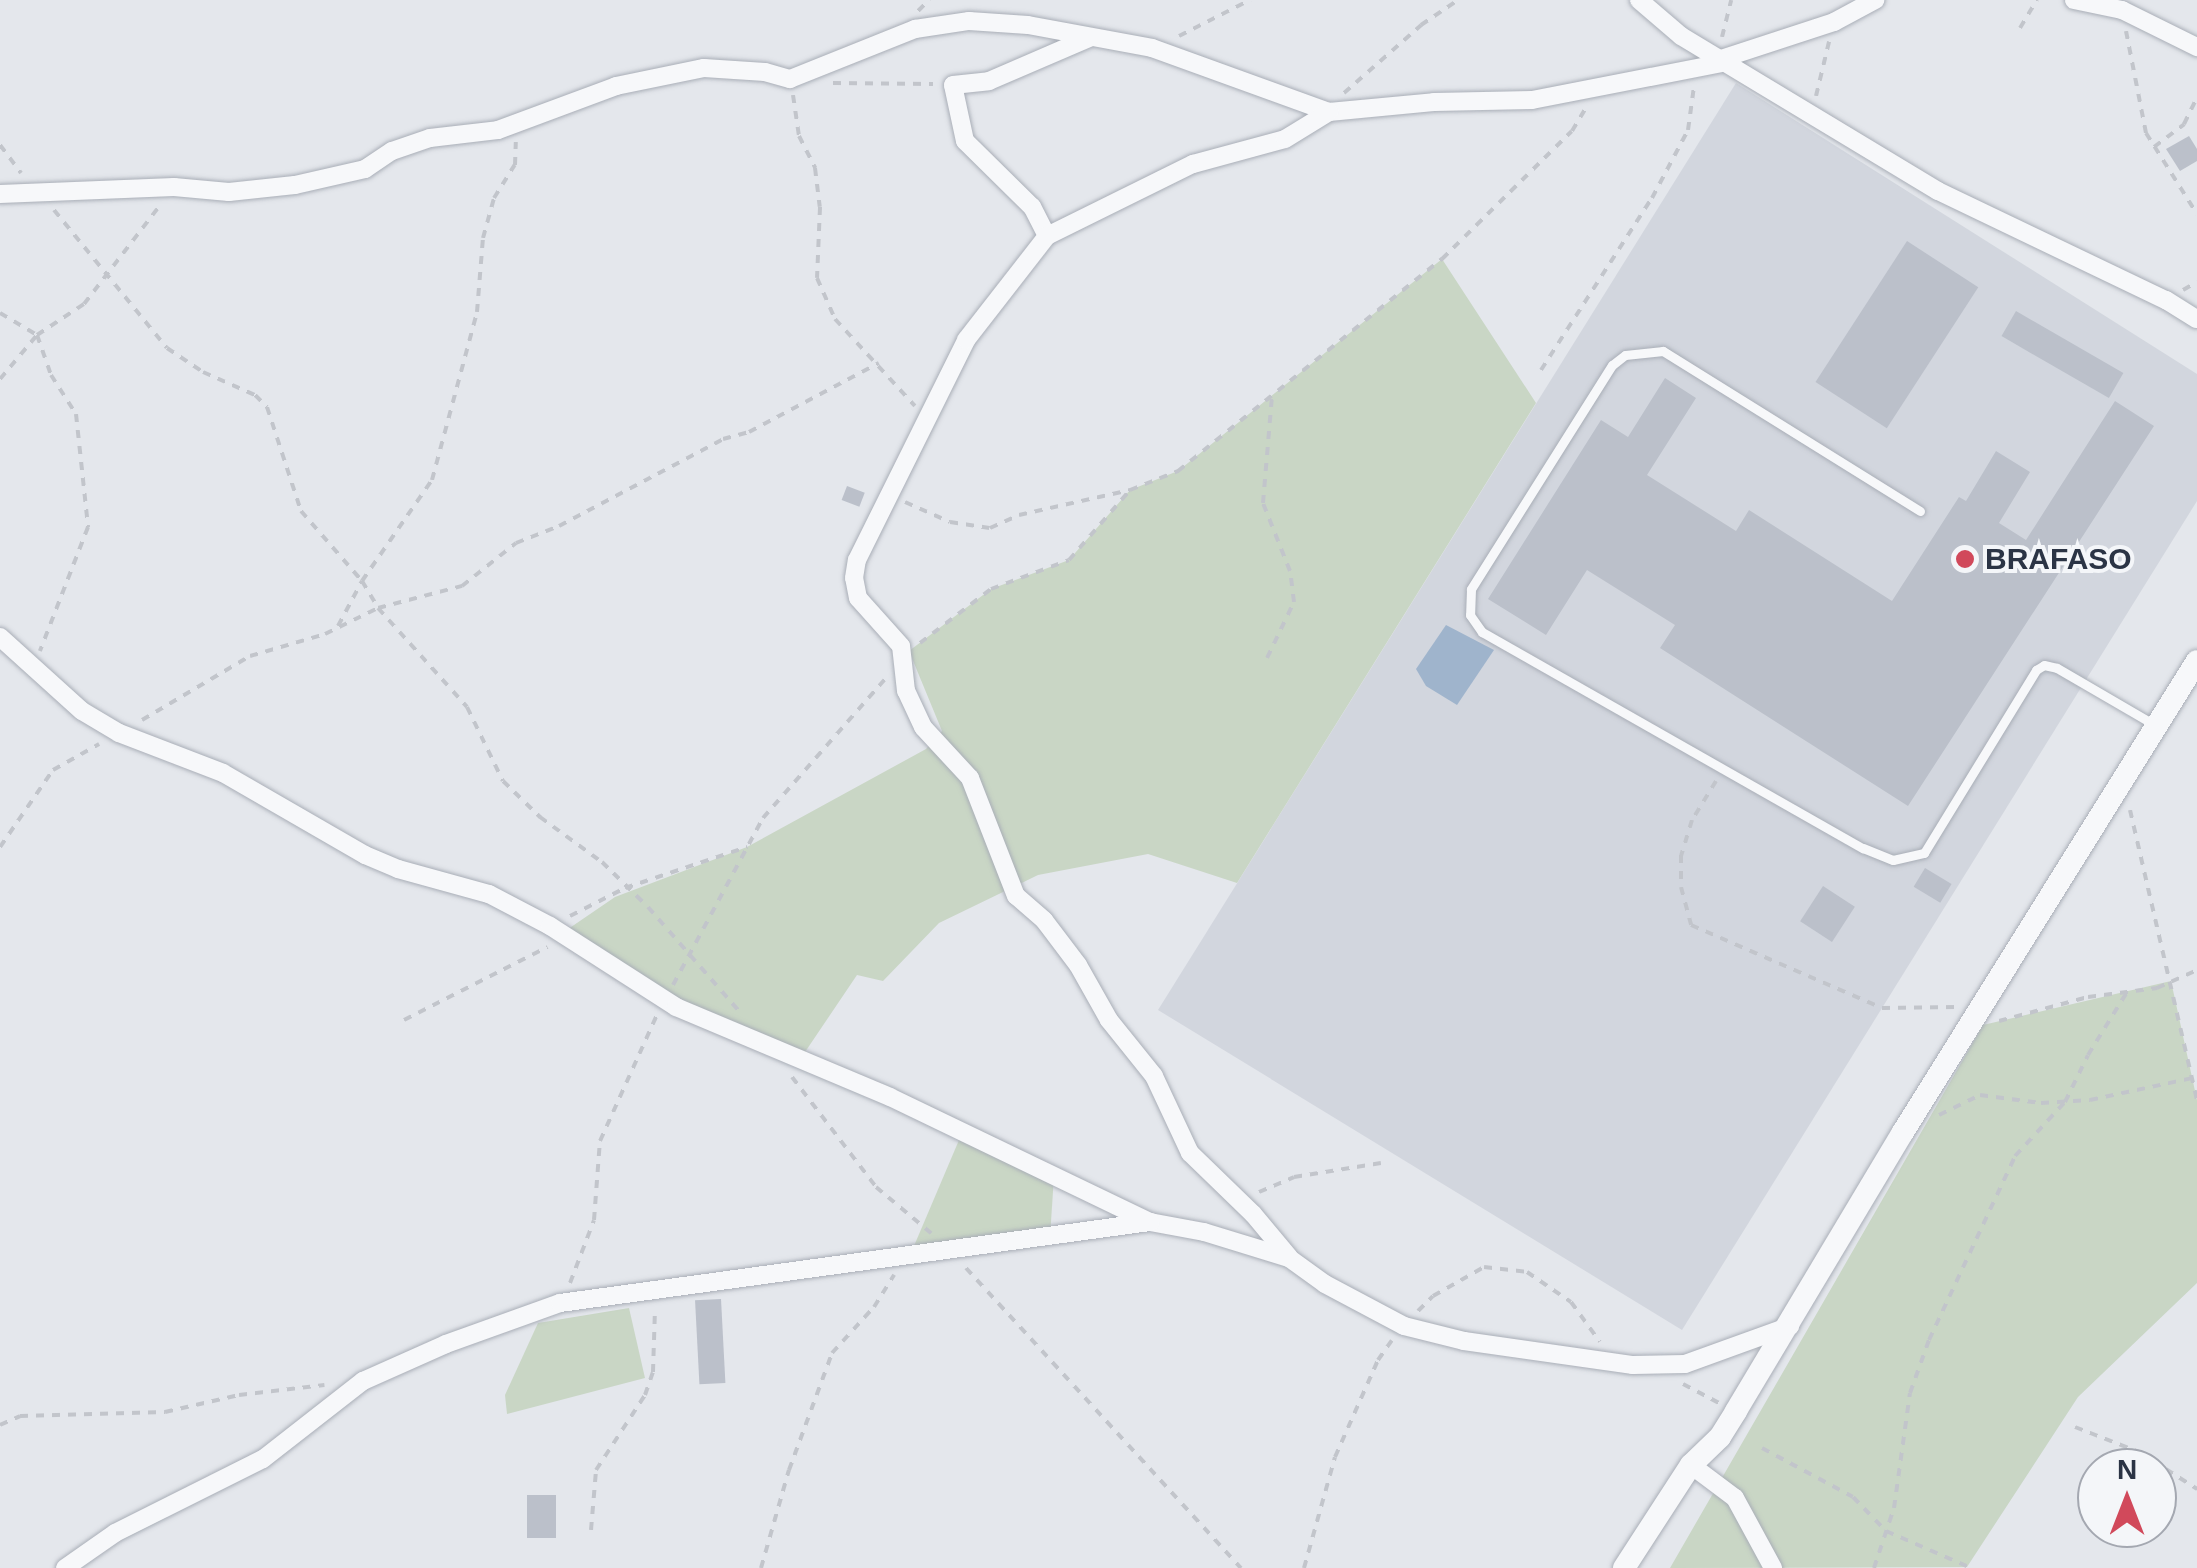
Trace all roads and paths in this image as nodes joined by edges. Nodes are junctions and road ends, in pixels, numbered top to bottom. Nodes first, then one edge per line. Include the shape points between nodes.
1 (1250, 0) edge
2 (1458, 0) edge
3 (1638, 0) edge
4 (1730, 0) edge
5 (1875, 0) edge
6 (2037, 0) edge
7 (2074, 0) edge
8 (2122, 10) junction
9 (1834, 22) junction
10 (2020, 28) dead end
11 (1090, 38) junction
12 (1152, 48) junction
13 (2197, 48) edge
14 (1721, 59) junction
15 (1697, 69) junction
16 (790, 80) junction
17 (953, 85) junction
18 (1593, 89) junction
19 (2197, 97) edge
20 (1329, 112) junction
21 (1812, 115) junction
22 (516, 122) junction
23 (0, 145) edge
24 (2154, 147) junction
25 (174, 187) junction
26 (38, 192) junction
27 (0, 194) edge
28 (2197, 214) edge
29 (1047, 236) junction
30 (108, 273) junction
31 (0, 313) edge
32 (2197, 319) edge
33 (37, 335) junction
34 (879, 363) junction
35 (1542, 370) dead end
36 (0, 379) edge
37 (1272, 396) junction
38 (928, 423) junction
39 (1130, 490) junction
40 (889, 496) junction
41 (1920, 510) dead end
42 (362, 581) junction
43 (378, 608) junction
44 (337, 628) junction
45 (0, 637) edge
46 (904, 657) junction
47 (1267, 658) dead end
48 (2197, 661) edge
49 (34, 665) junction
50 (2157, 726) junction
51 (119, 733) junction
52 (1724, 769) junction
53 (2126, 776) junction
54 (0, 846) edge
55 (747, 847) junction
56 (625, 888) junction
57 (550, 926) junction
58 (566, 938) junction
59 (690, 955) junction
60 (2197, 970) edge
61 (2172, 982) junction
62 (2128, 992) junction
63 (664, 1001) junction
64 (1985, 1006) junction
65 (404, 1020) dead end
66 (750, 1024) dead end
67 (1966, 1039) junction
68 (772, 1050) junction
69 (2197, 1077) edge
70 (2189, 1078) junction
71 (2197, 1100) edge
72 (2065, 1102) junction
73 (1903, 1132) junction
74 (1380, 1163) dead end
75 (1240, 1200) junction
76 (1150, 1222) junction
77 (951, 1252) junction
78 (905, 1253) junction
79 (1289, 1258) junction
80 (655, 1290) junction
81 (560, 1302) junction
82 (1404, 1326) junction
83 (1790, 1326) junction
84 (1614, 1362) junction
85 (1684, 1384) dead end
86 (328, 1385) dead end
87 (1736, 1411) junction
88 (0, 1424) edge
89 (2075, 1427) dead end
90 (1762, 1448) dead end
91 (1691, 1465) junction
92 (2197, 1489) edge
93 (590, 1530) dead end
94 (1886, 1531) junction
95 (65, 1568) edge
96 (762, 1568) edge
97 (1241, 1568) edge
98 (1304, 1568) edge
99 (1624, 1568) edge
100 (1773, 1568) edge
101 (1874, 1568) edge
102 (1971, 1568) edge

1 - 12 path
2 - 20 path via 1356,78
3 - 14 street
4 - 14 path
5 - 9 street
6 - 10 path
7 - 8 street
8 - 13 street
8 - 24 path
9 - 14 street
9 - 21 path
11 - 12 street
11 - 16 street via 968,21 916,29
11 - 17 street via 988,81
12 - 20 street
14 - 15 street
14 - 21 street
15 - 18 street
15 - 35 path via 1688,130
16 - 17 path
16 - 22 street via 704,68 616,86
16 - 34 path via 818,194 817,278 835,320
17 - 29 street via 965,141 1032,207
18 - 20 street via 1532,100
18 - 37 path via 1572,131 1442,259
19 - 24 path via 2184,124
20 - 29 street via 1286,139 1192,164
21 - 32 street via 1938,191
22 - 25 street via 430,138 365,169 295,185 229,192
22 - 42 path via 515,165 494,198 483,238 477,312 432,480
23 - 26 path
24 - 28 path
25 - 26 street
25 - 30 path
26 - 27 street
26 - 30 path
29 - 38 street via 966,340
30 - 33 path via 84,304
30 - 42 path via 166,348 267,407 302,511
31 - 33 path
33 - 36 path
33 - 49 path via 51,376 76,414 88,527
34 - 38 path
34 - 43 path via 516,543 462,586
37 - 39 path via 1178,471
37 - 47 path via 1263,503 1290,571 1294,602
38 - 40 street
39 - 40 path via 990,528 950,522
39 - 46 path via 1069,560 990,588
40 - 46 street via 854,578 858,598 895,634
41 - 52 lane via 1663,351 1625,355 1612,365 1471,589 1470,615 1482,632
42 - 43 path
42 - 44 path
43 - 44 path
43 - 56 path via 467,708 504,781
44 - 51 path via 250,656
45 - 49 street
46 - 55 path via 763,818
46 - 75 street via 912,708 970,778 1016,896 1044,920 1154,1076 1190,1153
48 - 50 street
49 - 51 street via 82,711
50 - 52 lane via 2044,665 1924,854 1910,860 1863,848
50 - 53 street
51 - 54 path via 54,770
51 - 57 street via 223,773 364,856 490,894
52 - 64 path via 1692,820 1681,856 1691,926 1882,1008
53 - 61 path via 2134,838
53 - 64 street
55 - 56 path
55 - 59 path
56 - 57 path
56 - 59 path
57 - 58 street
58 - 63 street
58 - 65 path
59 - 63 path
59 - 66 path
60 - 61 path
61 - 62 path
61 - 70 path
62 - 67 path via 1982,1025
62 - 72 path
63 - 68 street
63 - 81 path via 600,1140 594,1220
64 - 67 street
67 - 73 street
68 - 76 street via 890,1097
68 - 77 path via 876,1188
69 - 70 path
70 - 71 path
70 - 72 path
72 - 73 path via 1980,1095
72 - 94 path via 2015,1156 1929,1340 1910,1393
73 - 83 street
74 - 75 path via 1294,1177
75 - 79 street
76 - 77 street
76 - 79 street
77 - 78 street
77 - 97 path
78 - 80 street
78 - 96 path via 874,1307 832,1354
79 - 82 street
80 - 81 street
80 - 93 path via 653,1372 596,1470
81 - 95 street via 363,1381 263,1459 115,1534
82 - 84 street
82 - 84 path via 1433,1296 1484,1266 1528,1272 1570,1302
82 - 98 path via 1378,1360 1336,1457
83 - 84 street via 1685,1364
83 - 87 street
85 - 87 path
86 - 88 path via 165,1412 20,1416
87 - 91 street
89 - 92 path via 2139,1452
90 - 94 path via 1853,1498
91 - 99 street
91 - 100 street via 1735,1498
94 - 101 path
94 - 102 path

